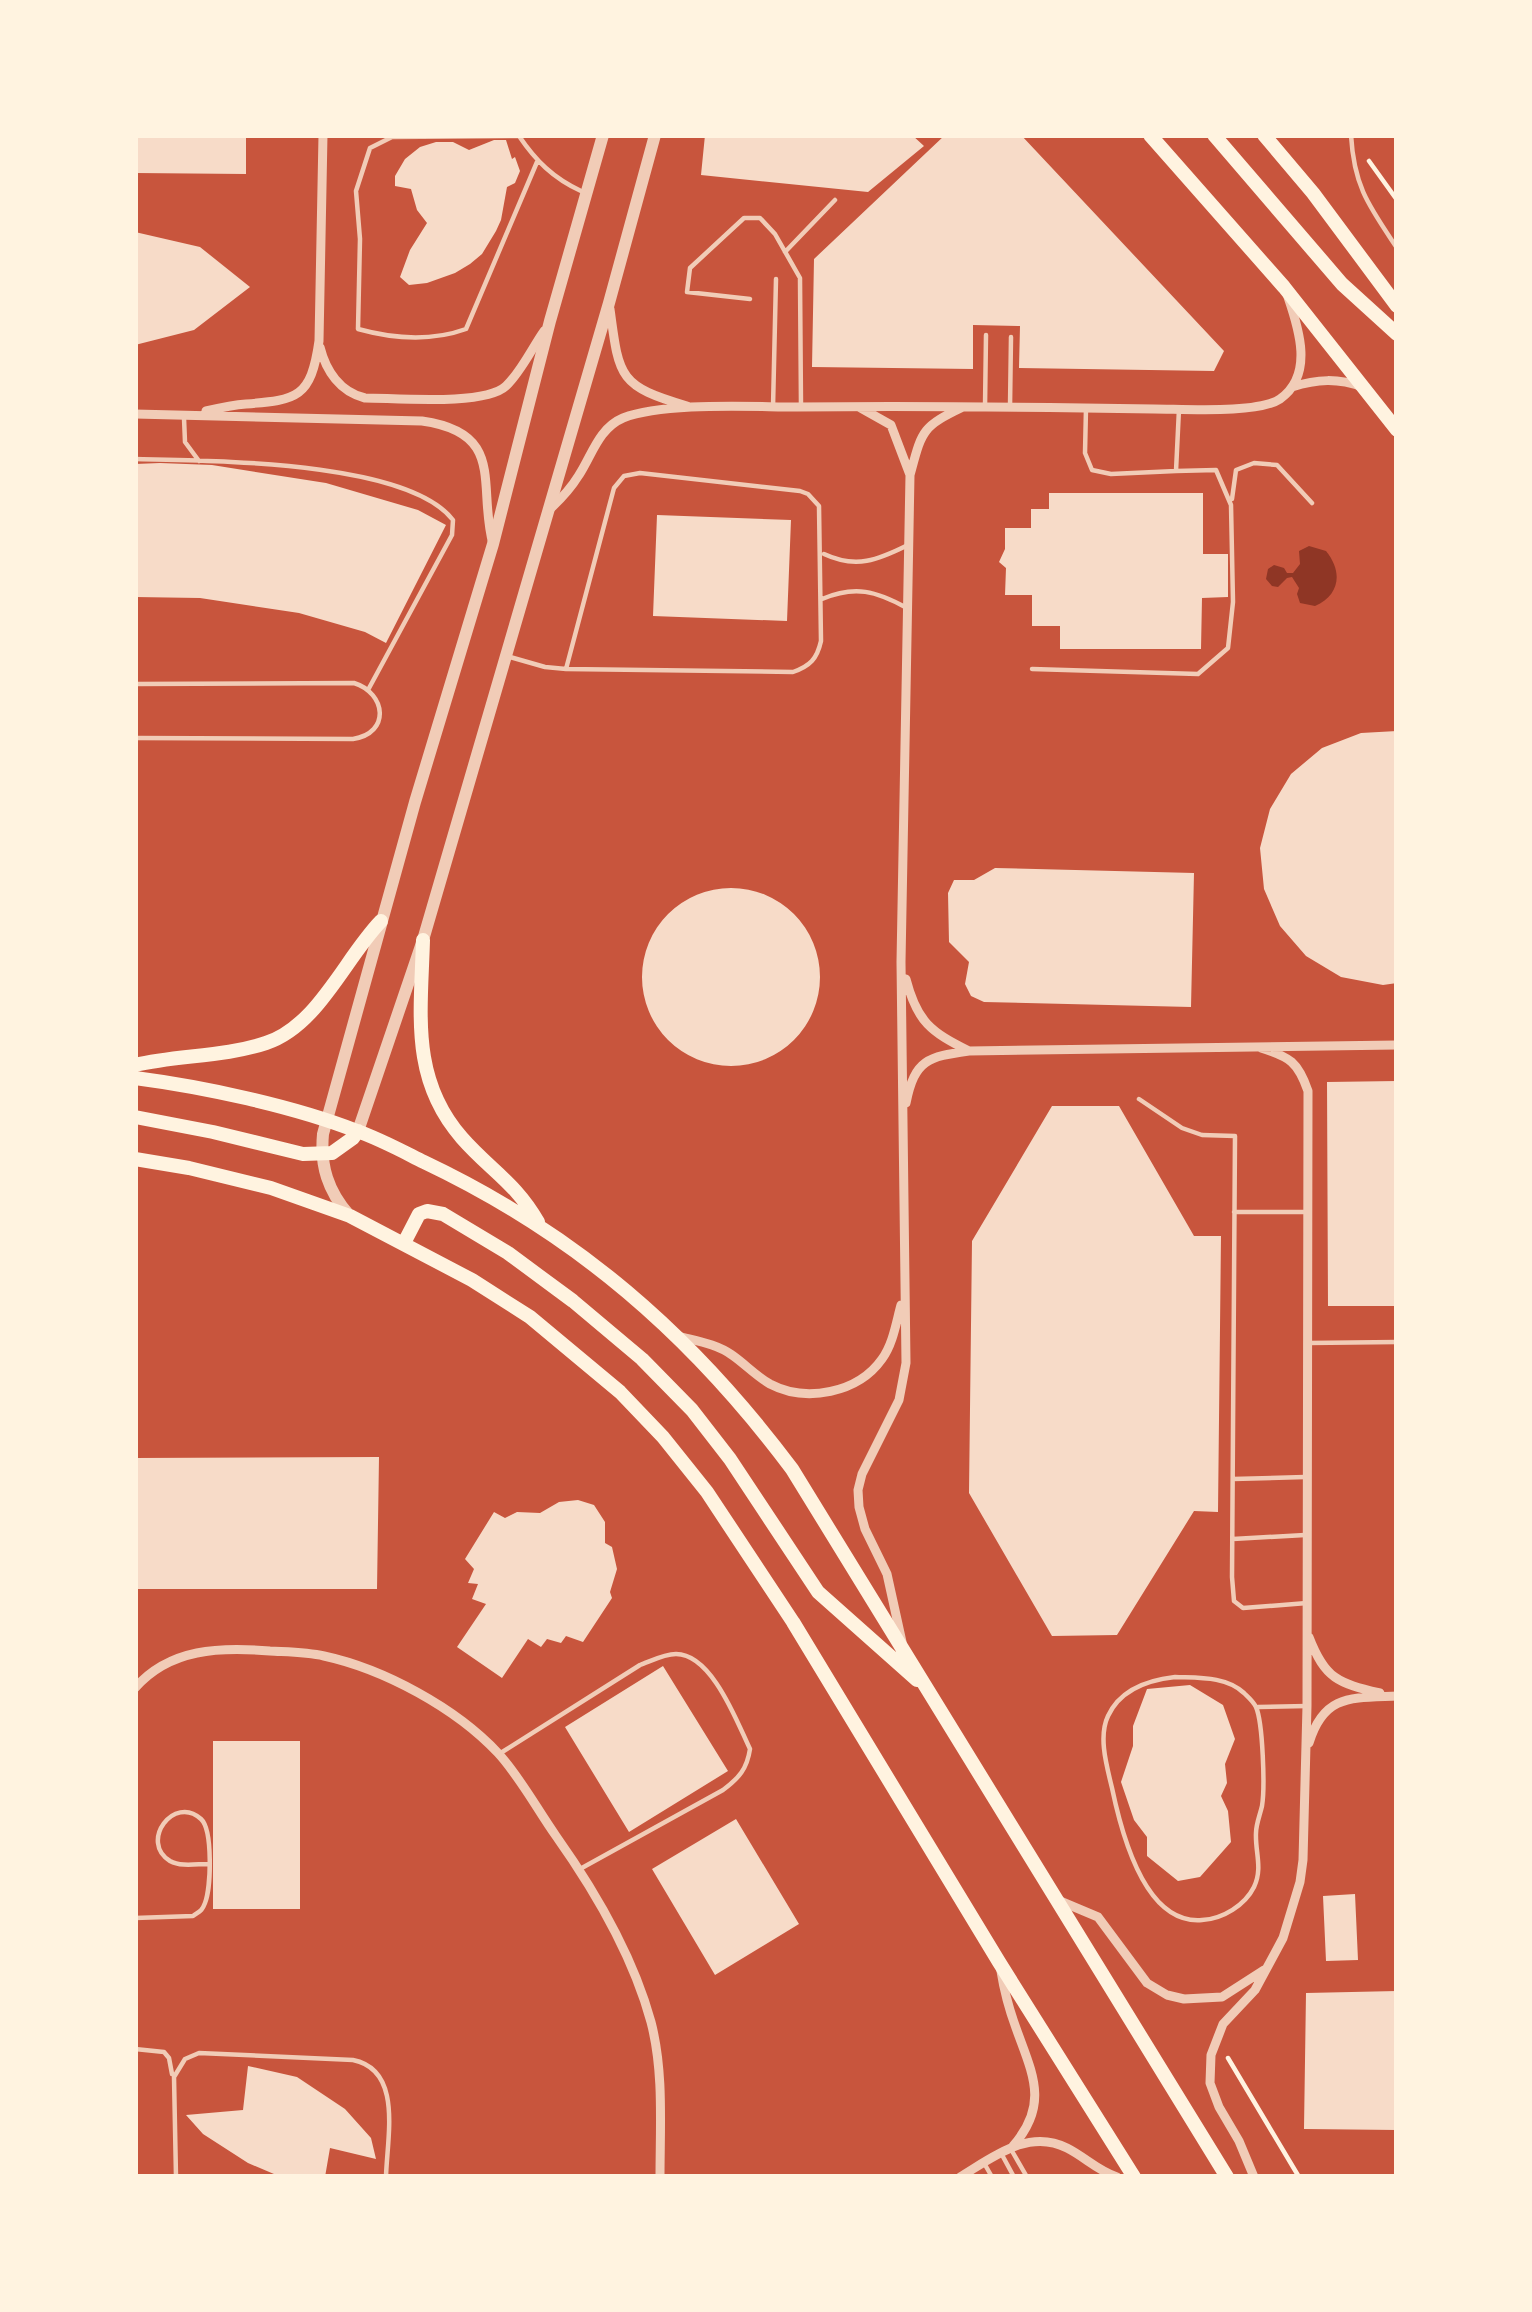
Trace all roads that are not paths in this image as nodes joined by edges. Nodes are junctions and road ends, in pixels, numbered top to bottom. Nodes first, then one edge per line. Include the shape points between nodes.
1 (322, 135) edge
2 (603, 135) edge
3 (655, 135) edge
4 (1150, 135) edge
5 (1214, 135) edge
6 (1264, 135) edge
7 (1351, 135) edge
8 (537, 161) junction
9 (586, 193) junction
10 (835, 200) dead end
11 (1397, 248) edge
12 (785, 252) junction
13 (776, 279) dead end
14 (1284, 286) junction
15 (750, 299) dead end
16 (609, 303) junction
17 (1397, 306) edge
18 (550, 321) junction
19 (986, 334) dead end
20 (1397, 334) edge
21 (1011, 337) dead end
22 (319, 341) junction
23 (1292, 387) junction
24 (1364, 388) junction
25 (855, 406) junction
26 (963, 406) junction
27 (985, 406) junction
28 (772, 407) junction
29 (801, 407) junction
30 (1010, 407) junction
31 (692, 408) junction
32 (1086, 408) junction
33 (1179, 409) junction
34 (135, 413) edge
35 (187, 414) junction
36 (1397, 430) edge
37 (135, 460) edge
38 (199, 461) junction
39 (1176, 471) junction
40 (910, 475) junction
41 (1312, 503) dead end
42 (1232, 505) junction
43 (548, 511) junction
44 (493, 544) junction
45 (908, 545) junction
46 (821, 553) junction
47 (822, 599) junction
48 (907, 608) junction
49 (506, 656) junction
50 (566, 669) junction
51 (1032, 669) dead end
52 (135, 684) edge
53 (368, 690) junction
54 (135, 738) edge
55 (381, 921) junction
56 (424, 940) junction
57 (901, 962) junction
58 (1397, 1045) edge
59 (1261, 1048) junction
60 (969, 1051) junction
61 (135, 1066) edge
62 (135, 1078) edge
63 (1139, 1100) dead end
64 (135, 1118) edge
65 (326, 1121) junction
66 (902, 1126) junction
67 (358, 1131) junction
68 (321, 1155) junction
69 (135, 1159) edge
70 (1234, 1212) junction
71 (1308, 1212) junction
72 (350, 1216) junction
73 (540, 1227) junction
74 (404, 1243) junction
75 (904, 1294) junction
76 (678, 1336) junction
77 (1397, 1342) edge
78 (1308, 1343) junction
79 (1307, 1477) junction
80 (1233, 1479) junction
81 (1307, 1534) junction
82 (1232, 1539) junction
83 (1307, 1603) junction
84 (1307, 1632) junction
85 (904, 1650) junction
86 (136, 1684) edge
87 (929, 1691) junction
88 (1394, 1696) edge
89 (1307, 1706) junction
90 (1256, 1707) junction
91 (499, 1754) junction
92 (1306, 1754) junction
93 (208, 1864) junction
94 (580, 1869) junction
95 (1058, 1900) junction
96 (135, 1918) edge
97 (999, 1962) junction
98 (1269, 1967) junction
99 (135, 2049) edge
100 (173, 2078) junction
101 (1008, 2149) junction
102 (984, 2163) junction
103 (176, 2177) edge
104 (386, 2177) edge
105 (660, 2177) edge
106 (960, 2177) edge
107 (992, 2177) edge
108 (1015, 2177) edge
109 (1027, 2177) edge
110 (1118, 2177) edge
111 (1134, 2177) edge
112 (1227, 2177) edge
113 (1255, 2177) edge

1 - 22 street
2 - 9 street
3 - 16 street
4 - 14 main road
5 - 20 main road via 1342,284
6 - 17 main road
7 - 11 lane via 1359,186
8 - 8 lane via 519,136 392,137 370,148 356,191 358,329 390,338 466,329
8 - 9 lane
9 - 18 street
10 - 12 lane
12 - 15 lane via 760,218 744,218 690,268 687,292
12 - 29 lane via 800,278
13 - 28 lane
14 - 23 street via 1301,355
14 - 24 main road
16 - 31 street via 625,375 648,394
16 - 43 street
18 - 22 street via 508,385 473,398 353,395 332,375
18 - 44 street
19 - 27 lane
21 - 30 lane
22 - 35 street via 310,378 290,399
23 - 24 street via 1328,380
23 - 33 street via 1266,406
24 - 36 main road
25 - 26 street
25 - 29 street
25 - 40 street via 891,425
26 - 27 street
26 - 40 street via 926,428
27 - 30 street
28 - 29 street
28 - 31 street
30 - 32 street
31 - 43 street via 621,419
32 - 33 street
32 - 39 lane via 1092,470
33 - 39 lane
34 - 35 street
35 - 38 lane via 184,442
35 - 44 street via 453,428 479,451
37 - 38 lane
38 - 53 lane via 339,471 434,503 453,520 452,536
39 - 42 lane via 1216,470
40 - 45 street
41 - 42 lane via 1277,465 1254,463 1236,470
42 - 51 lane via 1228,648 1198,674
43 - 49 street
44 - 55 street
45 - 46 lane via 864,563
45 - 48 street
46 - 47 lane
46 - 50 lane via 819,506 808,494 624,476 614,488
47 - 48 lane via 858,589
47 - 50 lane via 819,652 793,672
48 - 57 street
49 - 50 lane
49 - 56 street
52 - 53 lane via 354,683
53 - 54 lane via 378,726 363,738
55 - 61 main road via 310,1012 278,1038
55 - 65 street
56 - 67 street
56 - 73 main road via 420,1023 431,1092
57 - 60 street via 919,1016
57 - 66 street
58 - 59 street
59 - 60 street
59 - 71 street via 1289,1058 1308,1090
60 - 66 street via 923,1062
62 - 65 main road
63 - 70 lane via 1202,1136 1235,1136
64 - 68 main road
65 - 67 main road
65 - 68 street
66 - 75 street
67 - 68 main road
67 - 73 main road
68 - 72 street via 329,1186
69 - 72 main road via 271,1188
70 - 71 lane
70 - 80 lane
71 - 78 street
72 - 74 main road
73 - 76 main road
74 - 87 main road via 418,1214 443,1214 508,1253 642,1359 730,1459 818,1592
74 - 97 main road via 530,1317 664,1437 793,1622
75 - 76 street via 880,1361 859,1381 824,1393 783,1390 722,1349
75 - 85 street via 899,1400 858,1490
76 - 85 main road via 792,1469
77 - 78 lane
78 - 79 street
79 - 80 lane
79 - 81 street
80 - 82 lane
81 - 82 lane
81 - 83 street
82 - 83 lane via 1237,1605
83 - 84 street
84 - 88 street via 1329,1674
84 - 89 street
85 - 87 main road
86 - 91 street via 197,1652 326,1657 412,1690
87 - 95 main road
88 - 92 street via 1326,1708
89 - 90 lane
89 - 92 street
90 - 90 lane via 1228,1682 1175,1677 1130,1690 1109,1712 1106,1758 1123,1837 1149,1888 1184,1919 1231,1911 1254,1887 1264,1776
91 - 94 street
91 - 94 lane via 659,1658 689,1656 716,1681 751,1748 740,1778
92 - 98 street via 1300,1882
93 - 93 lane via 205,1823 191,1814 169,1817 158,1836 165,1856
93 - 96 lane via 200,1912
94 - 105 street via 650,2020 659,2065
95 - 98 street via 1098,1917 1147,1983 1167,1994 1222,1997
95 - 112 main road
97 - 101 street via 1035,2084 1031,2119
97 - 111 main road
98 - 113 street via 1223,2024 1211,2055 1210,2083
99 - 100 lane via 164,2052
100 - 103 lane
100 - 104 lane via 199,2053 369,2065 387,2090
101 - 102 street
101 - 108 lane
101 - 109 lane
101 - 110 street via 1055,2143
102 - 106 street
102 - 107 lane

